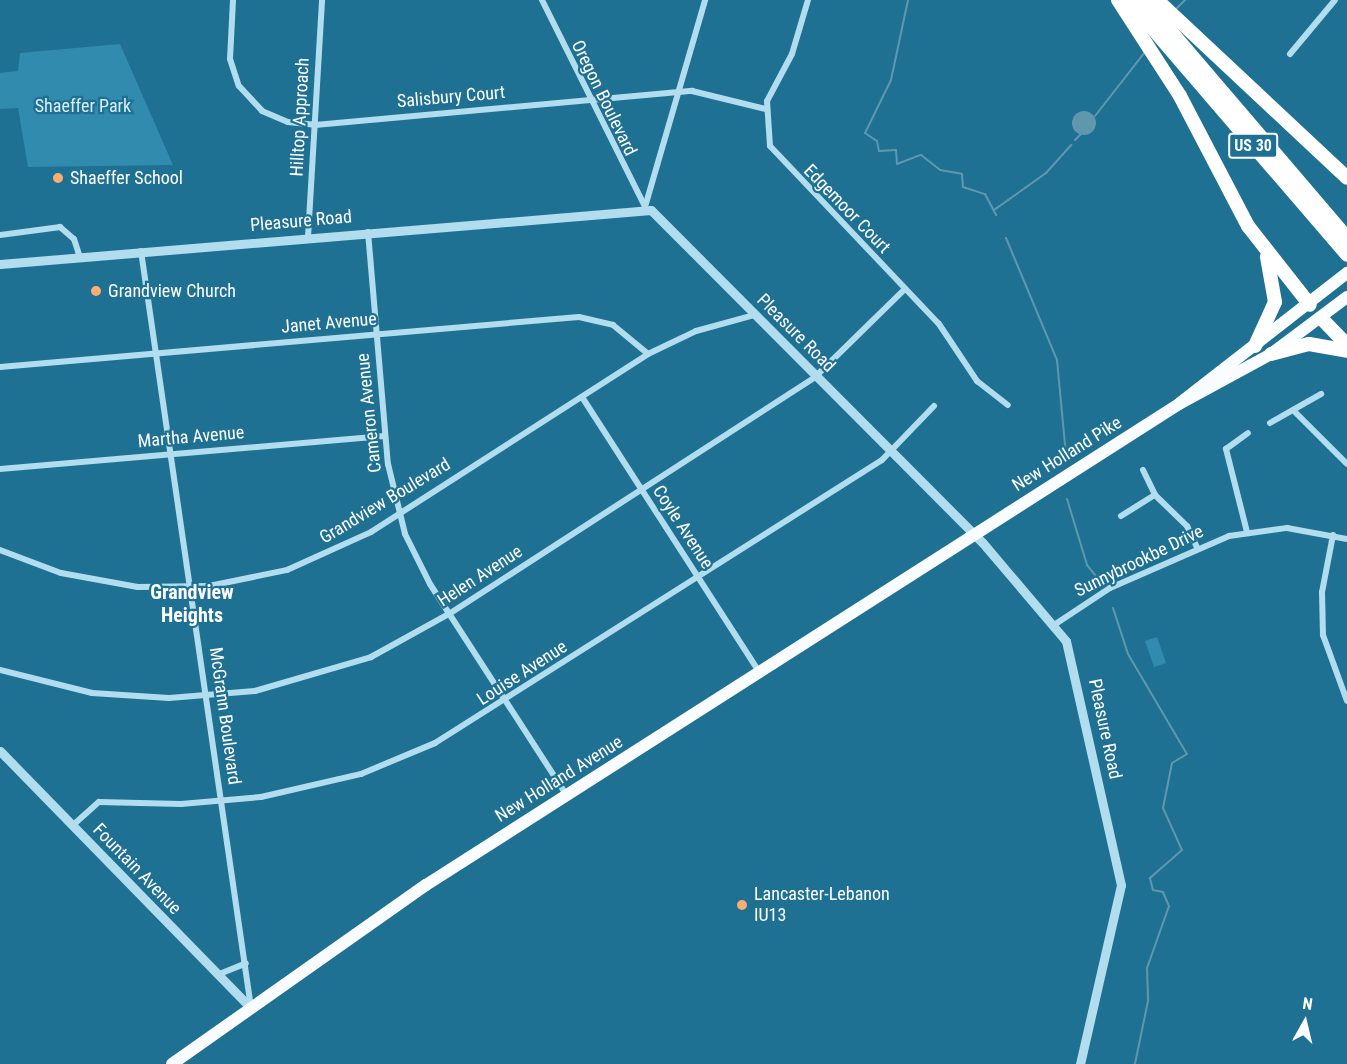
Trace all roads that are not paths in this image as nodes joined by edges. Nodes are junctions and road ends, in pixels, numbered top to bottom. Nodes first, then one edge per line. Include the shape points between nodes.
1 (233, 0) edge
2 (322, 0) edge
3 (542, 0) edge
4 (705, 0) edge
5 (808, 0) edge
6 (1118, 0) edge
7 (1128, 0) edge
8 (1144, 0) edge
9 (1157, 0) edge
10 (1335, 0) edge
11 (1161, 30) junction
12 (1290, 54) dead end
13 (678, 92) junction
14 (588, 100) junction
15 (766, 109) junction
16 (315, 125) junction
17 (1347, 178) edge
18 (645, 207) junction
19 (368, 231) junction
20 (0, 235) edge
21 (308, 237) junction
22 (1347, 238) edge
23 (1264, 250) junction
24 (141, 252) junction
25 (1347, 255) edge
26 (80, 257) junction
27 (0, 264) edge
28 (1343, 276) edge
29 (906, 289) junction
30 (1347, 297) edge
31 (1310, 305) junction
32 (754, 315) junction
33 (1321, 318) junction
34 (376, 334) junction
35 (1347, 345) edge
36 (1255, 346) junction
37 (1347, 351) edge
38 (156, 354) junction
39 (648, 354) junction
40 (1270, 354) junction
41 (0, 367) edge
42 (815, 377) junction
43 (1321, 394) dead end
44 (582, 397) junction
45 (1179, 404) junction
46 (1008, 405) dead end
47 (934, 406) dead end
48 (1293, 410) junction
49 (1270, 423) dead end
50 (1248, 433) dead end
51 (385, 436) junction
52 (890, 453) junction
53 (171, 454) junction
54 (1347, 465) edge
55 (0, 469) edge
56 (1143, 470) dead end
57 (642, 490) junction
58 (1155, 495) junction
59 (398, 514) junction
60 (1121, 516) dead end
61 (1247, 532) junction
62 (973, 535) junction
63 (1333, 535) junction
64 (1347, 539) edge
65 (1197, 547) junction
66 (0, 550) edge
67 (698, 578) junction
68 (191, 587) junction
69 (449, 614) junction
70 (1054, 625) junction
71 (0, 670) edge
72 (759, 673) junction
73 (207, 697) junction
74 (506, 701) junction
75 (1347, 701) edge
76 (0, 751) edge
77 (567, 796) junction
78 (223, 801) junction
79 (72, 826) junction
80 (246, 963) junction
81 (216, 975) junction
82 (251, 1008) junction
83 (172, 1064) edge
84 (1080, 1064) edge

1 - 16 street, Salisbury Court via 230,59 243,93 271,116
2 - 16 street, Hilltop Approach
3 - 14 street, Oregon Boulevard
4 - 13 street
5 - 15 street, Edgemoor Court via 792,54
6 - 11 highway
7 - 11 highway, US 30
8 - 11 highway, US 30
9 - 11 highway
10 - 12 street
11 - 17 highway
11 - 22 highway, US 30
11 - 23 highway
11 - 25 highway, US 30
13 - 14 street, Salisbury Court
13 - 15 street, Salisbury Court via 705,92
13 - 18 street
14 - 16 street, Salisbury Court
14 - 18 street, Oregon Boulevard
15 - 29 street, Edgemoor Court via 767,138 779,161
16 - 21 street, Hilltop Approach
18 - 19 street, Pleasure Road
18 - 32 street, Pleasure Road
19 - 21 street, Pleasure Road
19 - 34 street, Cameron Avenue
20 - 26 street via 60,227 74,239
21 - 24 street, Pleasure Road
23 - 31 highway
23 - 36 highway via 1276,294
24 - 26 street, Pleasure Road
24 - 38 street, McGrann Boulevard
26 - 27 street, Pleasure Road
28 - 31 main road, New Holland Pike
29 - 42 street, Helen Avenue
29 - 46 street, Edgemoor Court via 944,330 977,381
30 - 33 main road, New Holland Pike
31 - 33 main road
31 - 36 main road, New Holland Pike
32 - 39 street, Grandview Boulevard via 696,331
32 - 42 street, Pleasure Road
33 - 35 highway
33 - 40 main road, New Holland Pike
34 - 38 street, Janet Avenue
34 - 39 street, Janet Avenue via 588,317 613,325
34 - 51 street, Cameron Avenue
36 - 45 main road, New Holland Pike
37 - 40 highway via 1309,344
38 - 41 street, Janet Avenue
38 - 53 street, McGrann Boulevard
39 - 44 street, Grandview Boulevard
40 - 45 main road, New Holland Pike
42 - 52 street, Pleasure Road
42 - 57 street, Helen Avenue
43 - 48 street
44 - 57 street, Coyle Avenue
44 - 59 street, Grandview Boulevard
45 - 62 main road, New Holland Pike
47 - 52 street, Louise Avenue
48 - 49 street
48 - 54 street
50 - 61 street via 1226,449
51 - 53 street, Martha Avenue
51 - 59 street, Cameron Avenue
52 - 62 street, Pleasure Road
52 - 67 street, Louise Avenue
53 - 55 street, Martha Avenue
53 - 68 street, McGrann Boulevard
56 - 58 street
57 - 67 street, Coyle Avenue
57 - 69 street, Helen Avenue
58 - 60 street
58 - 65 street via 1180,518
59 - 68 street, Grandview Boulevard via 345,546 287,570
59 - 69 street, Cameron Avenue
61 - 63 street, Sunnybrookbe Drive via 1287,528
61 - 65 street, Sunnybrookbe Drive
62 - 70 street, Pleasure Road
62 - 72 main road, New Holland Avenue
63 - 64 street, Sunnybrookbe Drive
63 - 75 street via 1322,592 1323,634
65 - 70 street, Sunnybrookbe Drive via 1110,588
66 - 68 street, Grandview Boulevard via 97,582
67 - 72 street, Coyle Avenue
67 - 74 street, Louise Avenue
68 - 73 street, McGrann Boulevard
69 - 73 street, Helen Avenue via 340,669 255,691
69 - 74 street, Cameron Avenue
70 - 84 street, Pleasure Road via 1075,667 1121,885
71 - 73 street, Helen Avenue via 92,693
72 - 77 main road, New Holland Avenue
73 - 78 street, McGrann Boulevard
74 - 77 street, Cameron Avenue
74 - 78 street, Louise Avenue via 390,764 311,787
76 - 79 street, Fountain Avenue
77 - 82 main road, New Holland Avenue via 426,885
78 - 79 street, Louise Avenue via 99,802
78 - 80 street, McGrann Boulevard
79 - 81 street, Fountain Avenue
80 - 81 street
80 - 82 street, McGrann Boulevard
81 - 82 street, Fountain Avenue
82 - 83 main road, New Holland Avenue

